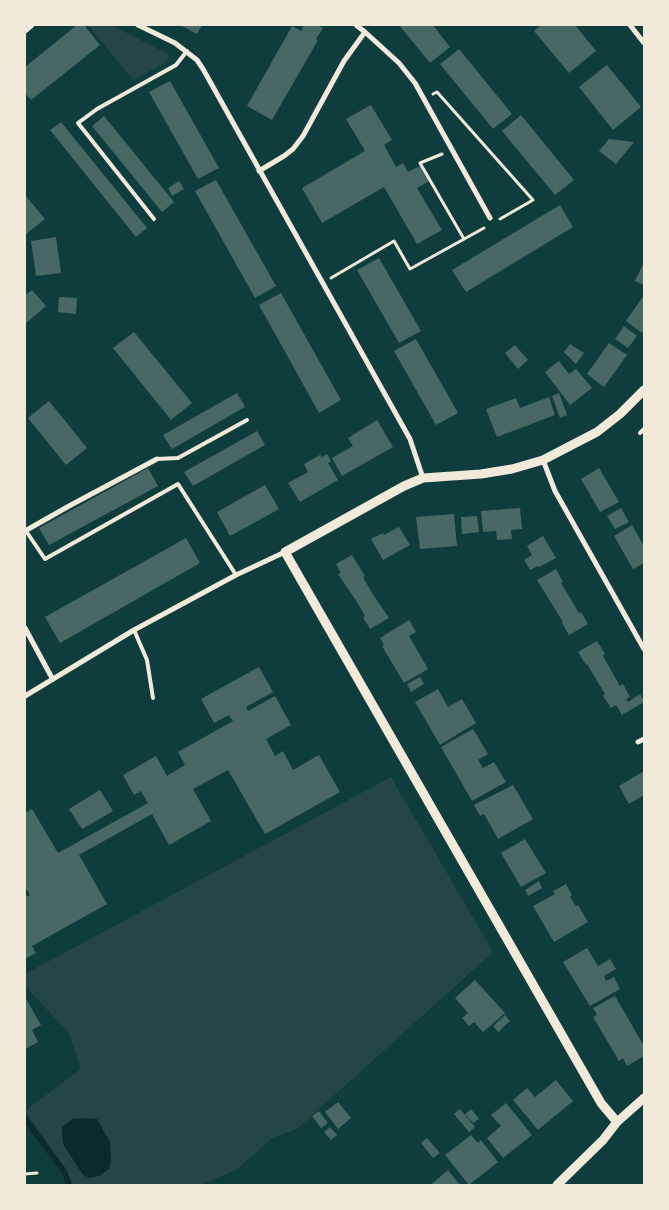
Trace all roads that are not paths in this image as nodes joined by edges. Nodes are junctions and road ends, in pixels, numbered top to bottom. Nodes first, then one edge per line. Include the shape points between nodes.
1 (32, 25) edge
2 (140, 25) edge
3 (356, 25) edge
4 (630, 25) edge
5 (25, 31) edge
6 (365, 32) junction
7 (644, 43) edge
8 (187, 52) junction
9 (259, 171) junction
10 (490, 218) dead end
11 (154, 219) dead end
12 (644, 390) edge
13 (247, 420) dead end
14 (644, 429) edge
15 (640, 433) dead end
16 (157, 459) joint
17 (543, 460) junction
18 (423, 478) junction
19 (26, 531) edge
20 (285, 552) junction
21 (236, 576) junction
22 (25, 628) edge
23 (134, 630) junction
24 (644, 649) edge
25 (52, 678) junction
26 (25, 696) edge
27 (153, 698) dead end
28 (644, 739) edge
29 (638, 742) dead end
30 (644, 1098) edge
31 (616, 1122) junction
32 (558, 1185) edge

1 - 5 street
2 - 8 street
3 - 6 street
4 - 7 street
6 - 9 street via 344,61 303,136 284,156
6 - 10 street via 399,63 415,83
8 - 9 street via 203,69
8 - 11 lane via 176,64 78,123
9 - 18 street via 410,439
12 - 17 street via 597,432
13 - 16 lane via 178,458
14 - 15 lane
16 - 19 street
17 - 18 street via 481,474
17 - 24 street via 554,492
18 - 20 street
19 - 21 lane via 45,560 178,484
20 - 21 street
20 - 31 street via 601,1104
21 - 23 street
22 - 25 street
23 - 25 street
23 - 27 lane via 147,660
25 - 26 street
28 - 29 street
30 - 31 street
31 - 32 street via 603,1140

